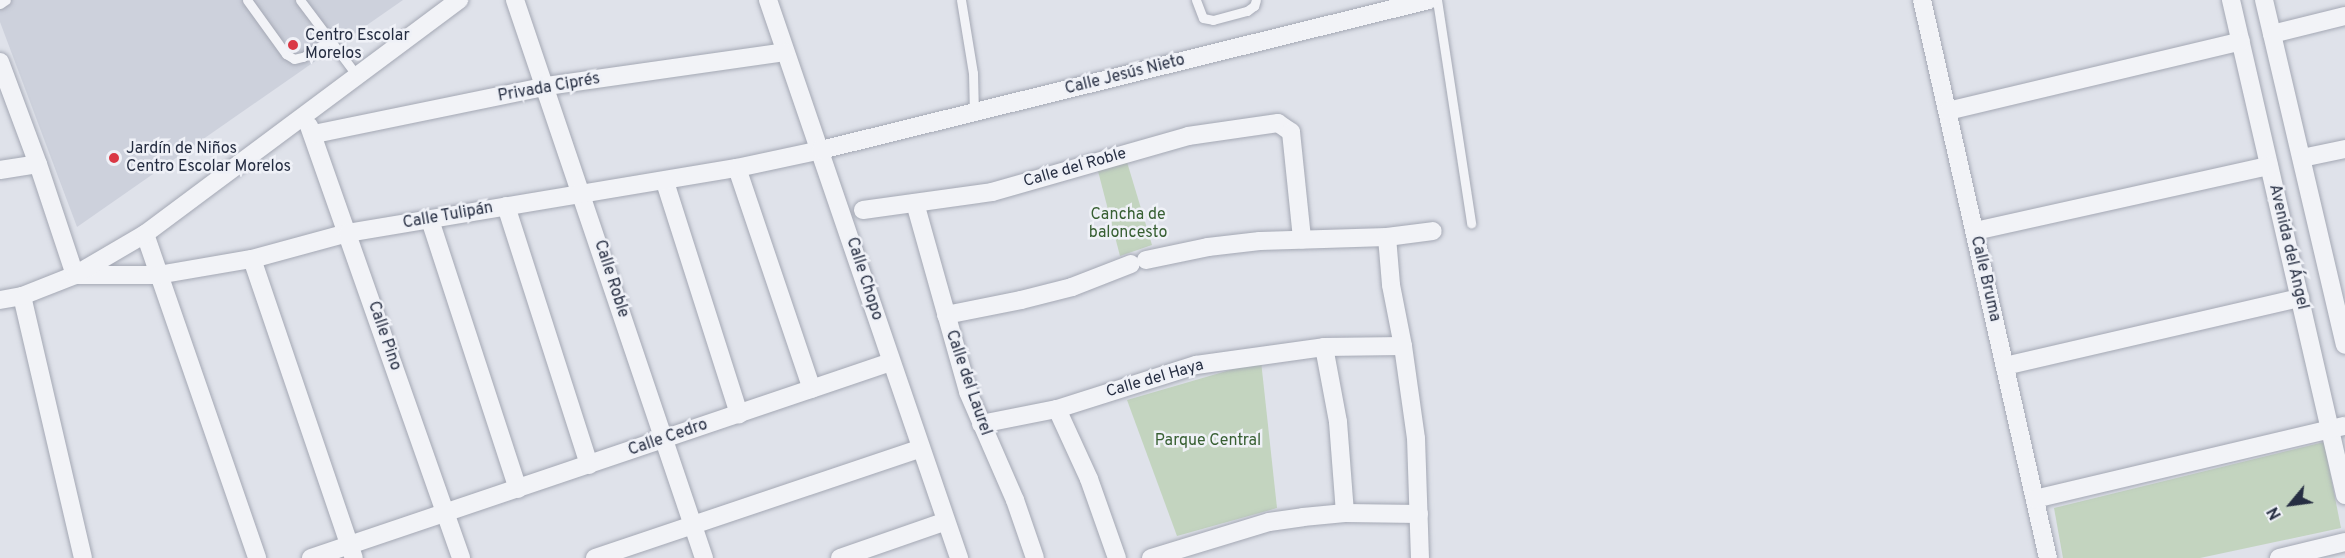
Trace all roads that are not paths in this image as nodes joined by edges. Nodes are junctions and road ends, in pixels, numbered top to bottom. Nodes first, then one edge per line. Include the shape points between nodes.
1 (6, 0) edge
2 (247, 0) edge
3 (300, 0) edge
4 (459, 0) edge
5 (515, 0) edge
6 (768, 0) edge
7 (961, 0) edge
8 (1196, 0) edge
9 (1256, 0) edge
10 (1429, 0) edge
11 (1437, 0) edge
12 (1922, 0) edge
13 (2231, 0) edge
14 (2264, 0) edge
15 (0, 4) edge
16 (2345, 16) edge
17 (2272, 34) junction
18 (330, 40) junction
19 (2241, 41) junction
20 (785, 52) junction
21 (0, 62) edge
22 (358, 77) junction
23 (547, 86) junction
24 (1948, 111) junction
25 (974, 113) junction
26 (301, 118) junction
27 (314, 134) junction
28 (2345, 149) edge
29 (821, 150) junction
30 (2301, 159) junction
31 (38, 164) junction
32 (2269, 166) junction
33 (737, 168) junction
34 (0, 170) edge
35 (665, 182) junction
36 (583, 193) junction
37 (915, 203) junction
38 (506, 206) junction
39 (863, 210) dead end
40 (430, 220) junction
41 (1471, 223) dead end
42 (1433, 231) dead end
43 (1975, 231) junction
44 (348, 233) junction
45 (145, 234) junction
46 (1387, 237) junction
47 (1302, 239) junction
48 (252, 259) junction
49 (75, 275) junction
50 (158, 275) junction
51 (2339, 289) edge
52 (22, 296) junction
53 (2300, 298) junction
54 (0, 300) edge
55 (946, 315) junction
56 (2345, 345) edge
57 (1324, 346) junction
58 (1403, 346) junction
59 (891, 362) junction
60 (2005, 366) junction
61 (812, 389) junction
62 (1057, 409) junction
63 (739, 414) junction
64 (981, 424) junction
65 (2337, 428) edge
66 (664, 440) junction
67 (921, 448) junction
68 (589, 465) junction
69 (518, 489) junction
70 (2345, 495) edge
71 (2035, 499) junction
72 (1345, 513) junction
73 (445, 514) junction
74 (1419, 514) junction
75 (946, 521) junction
76 (693, 525) junction
77 (2345, 542) edge
78 (352, 552) edge
79 (83, 558) edge
80 (256, 558) edge
81 (311, 558) edge
82 (460, 558) edge
83 (595, 558) edge
84 (704, 558) edge
85 (840, 558) edge
86 (959, 558) edge
87 (1035, 558) edge
88 (1117, 558) edge
89 (1151, 558) edge
90 (1420, 558) edge
91 (2048, 558) edge
92 (2279, 558) edge

1 - 15 lane
2 - 18 lane via 286,54 294,59
3 - 18 lane
4 - 22 street
5 - 23 street, Calle Roble
6 - 20 street, Calle Chopo
7 - 25 lane via 973,73
8 - 9 lane via 1203,18 1213,20 1247,11
10 - 25 street, Calle Jesús Nieto
11 - 41 lane
12 - 24 street, Calle Bruma
13 - 19 street, Avenida del Ángel
14 - 17 street, Avenida del Ángel
16 - 17 street
17 - 30 street, Avenida del Ángel
18 - 22 lane
19 - 24 street
19 - 32 street, Avenida del Ángel
20 - 23 street, Privada Ciprés
20 - 29 street, Calle Chopo
21 - 31 street
22 - 26 street
23 - 27 street, Privada Ciprés
23 - 36 street, Calle Roble
24 - 43 street, Calle Bruma
25 - 29 street, Calle Jesús Nieto
26 - 27 street, Calle Pino
26 - 45 street
27 - 44 street, Calle Pino
28 - 30 street
29 - 33 street, Calle Tulipán
29 - 59 street, Calle Chopo
30 - 51 street, Avenida del Ángel
31 - 34 street
31 - 49 street
32 - 43 street
32 - 53 street, Avenida del Ángel
33 - 35 street, Calle Tulipán
33 - 61 street
35 - 36 street, Calle Tulipán
35 - 63 street
36 - 38 street, Calle Tulipán
36 - 66 street, Calle Roble
37 - 39 street, Calle del Roble
37 - 47 street, Calle del Roble via 992,192 1188,136 1278,123 1291,132
37 - 55 street, Calle del Laurel
38 - 40 street, Calle Tulipán
38 - 68 street
40 - 44 street, Calle Tulipán
40 - 69 street
42 - 46 street
43 - 60 street, Calle Bruma
44 - 48 street, Calle Tulipán
44 - 73 street, Calle Pino
45 - 49 street
45 - 50 street
46 - 47 street
46 - 58 street via 1392,294
47 - 55 street via 1208,247 1138,262 1072,287
48 - 50 street, Calle Tulipán
48 - 78 street
49 - 50 street, Calle Tulipán
49 - 52 street
50 - 80 street
51 - 56 street, Avenida del Ángel
52 - 54 street
52 - 79 street
53 - 60 street
53 - 65 street, Avenida del Ángel
55 - 64 street, Calle del Laurel
57 - 58 street, Calle del Haya
57 - 62 street, Calle del Haya via 1196,364
57 - 72 street via 1338,422
58 - 74 street via 1416,438
59 - 61 street, Calle Cedro
59 - 67 street, Calle Chopo
60 - 71 street, Calle Bruma
61 - 63 street, Calle Cedro
62 - 64 street, Calle del Haya
62 - 88 street via 1089,478
63 - 66 street, Calle Cedro
64 - 87 street, Calle del Laurel via 1015,500
65 - 70 street, Avenida del Ángel
65 - 71 street
66 - 68 street, Calle Cedro
66 - 76 street, Calle Roble
67 - 75 street, Calle Chopo
67 - 76 street
68 - 69 street, Calle Cedro
69 - 73 street, Calle Cedro
71 - 91 street, Calle Bruma
72 - 74 street
72 - 89 street via 1269,522
73 - 78 street, Calle Cedro
73 - 82 street, Calle Pino
74 - 90 street
75 - 85 street
75 - 86 street, Calle Chopo
76 - 83 street
76 - 84 street, Calle Roble
77 - 92 street
78 - 81 street, Calle Cedro

